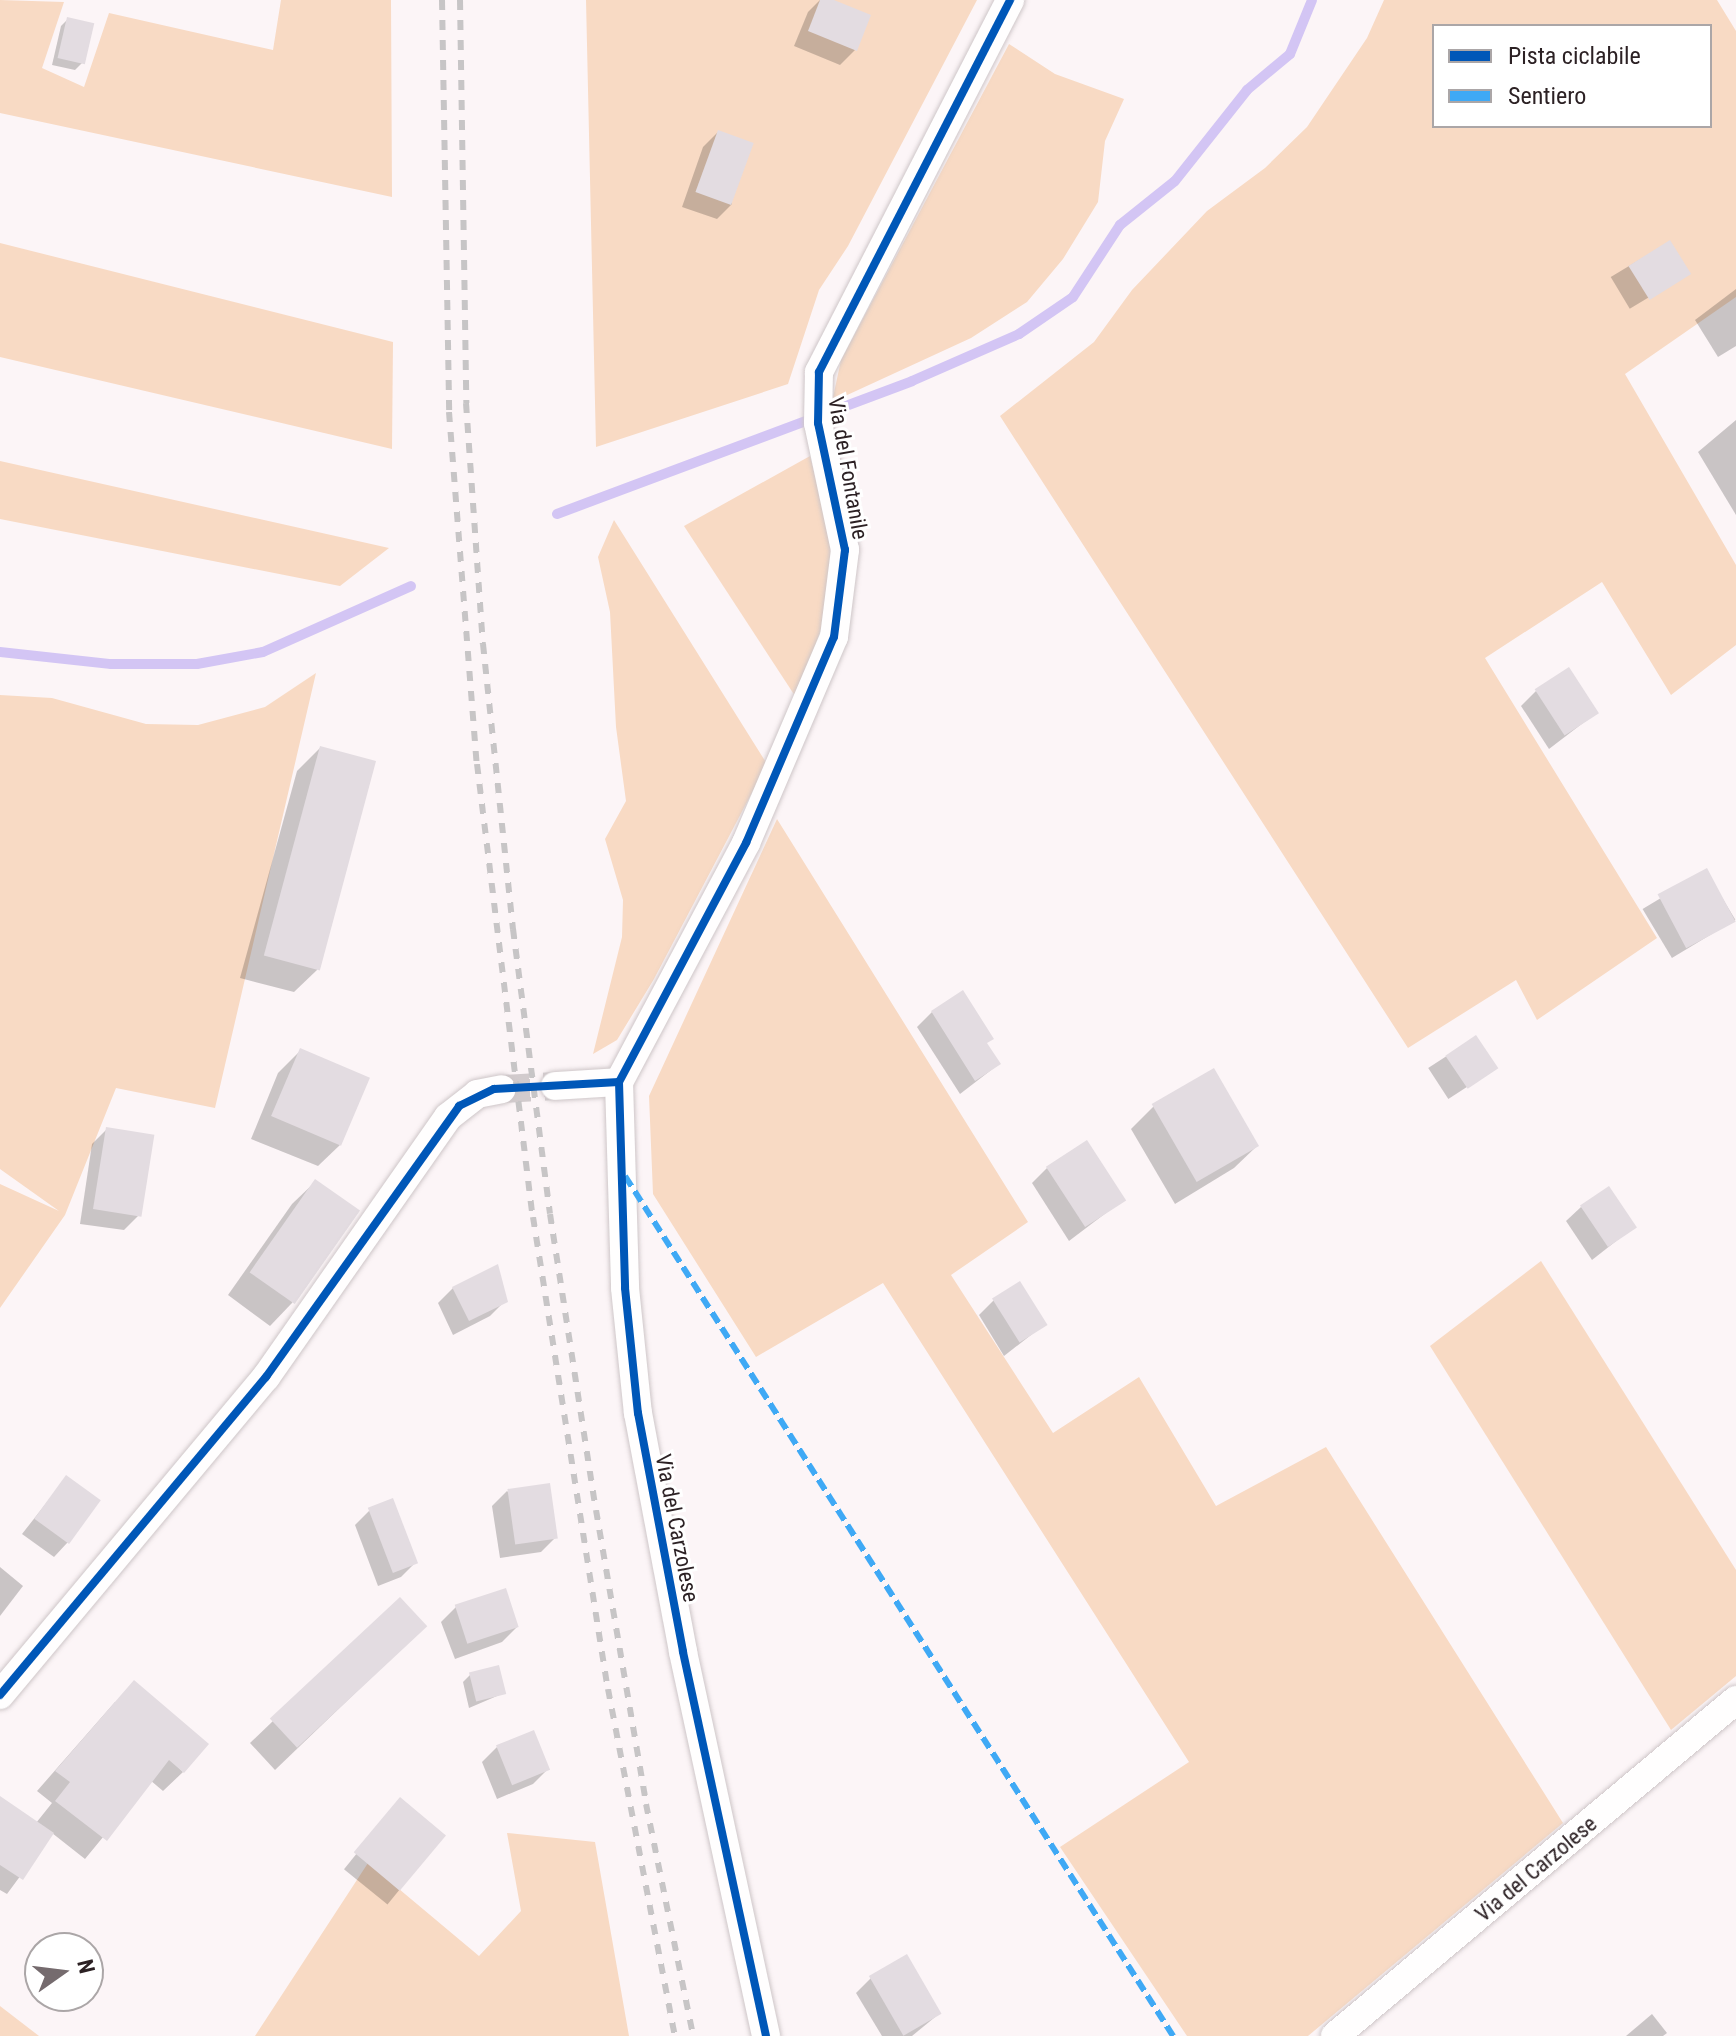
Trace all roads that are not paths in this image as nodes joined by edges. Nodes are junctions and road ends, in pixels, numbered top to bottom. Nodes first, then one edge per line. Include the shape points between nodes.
1 (1010, 0) edge
2 (619, 1082) junction
3 (555, 1086) tunnel mouth
4 (502, 1089) tunnel mouth
5 (0, 1695) edge
6 (1736, 1700) edge
7 (766, 2036) edge
8 (1335, 2036) edge

1 - 2 street, Via del Fontanile via 834,340 817,383 845,574 829,654 733,870
2 - 3 street
2 - 7 street, Via del Carzolese via 625,1288 638,1413 683,1652
4 - 5 street via 477,1094 448,1117 266,1377
6 - 8 street, Via del Carzolese

